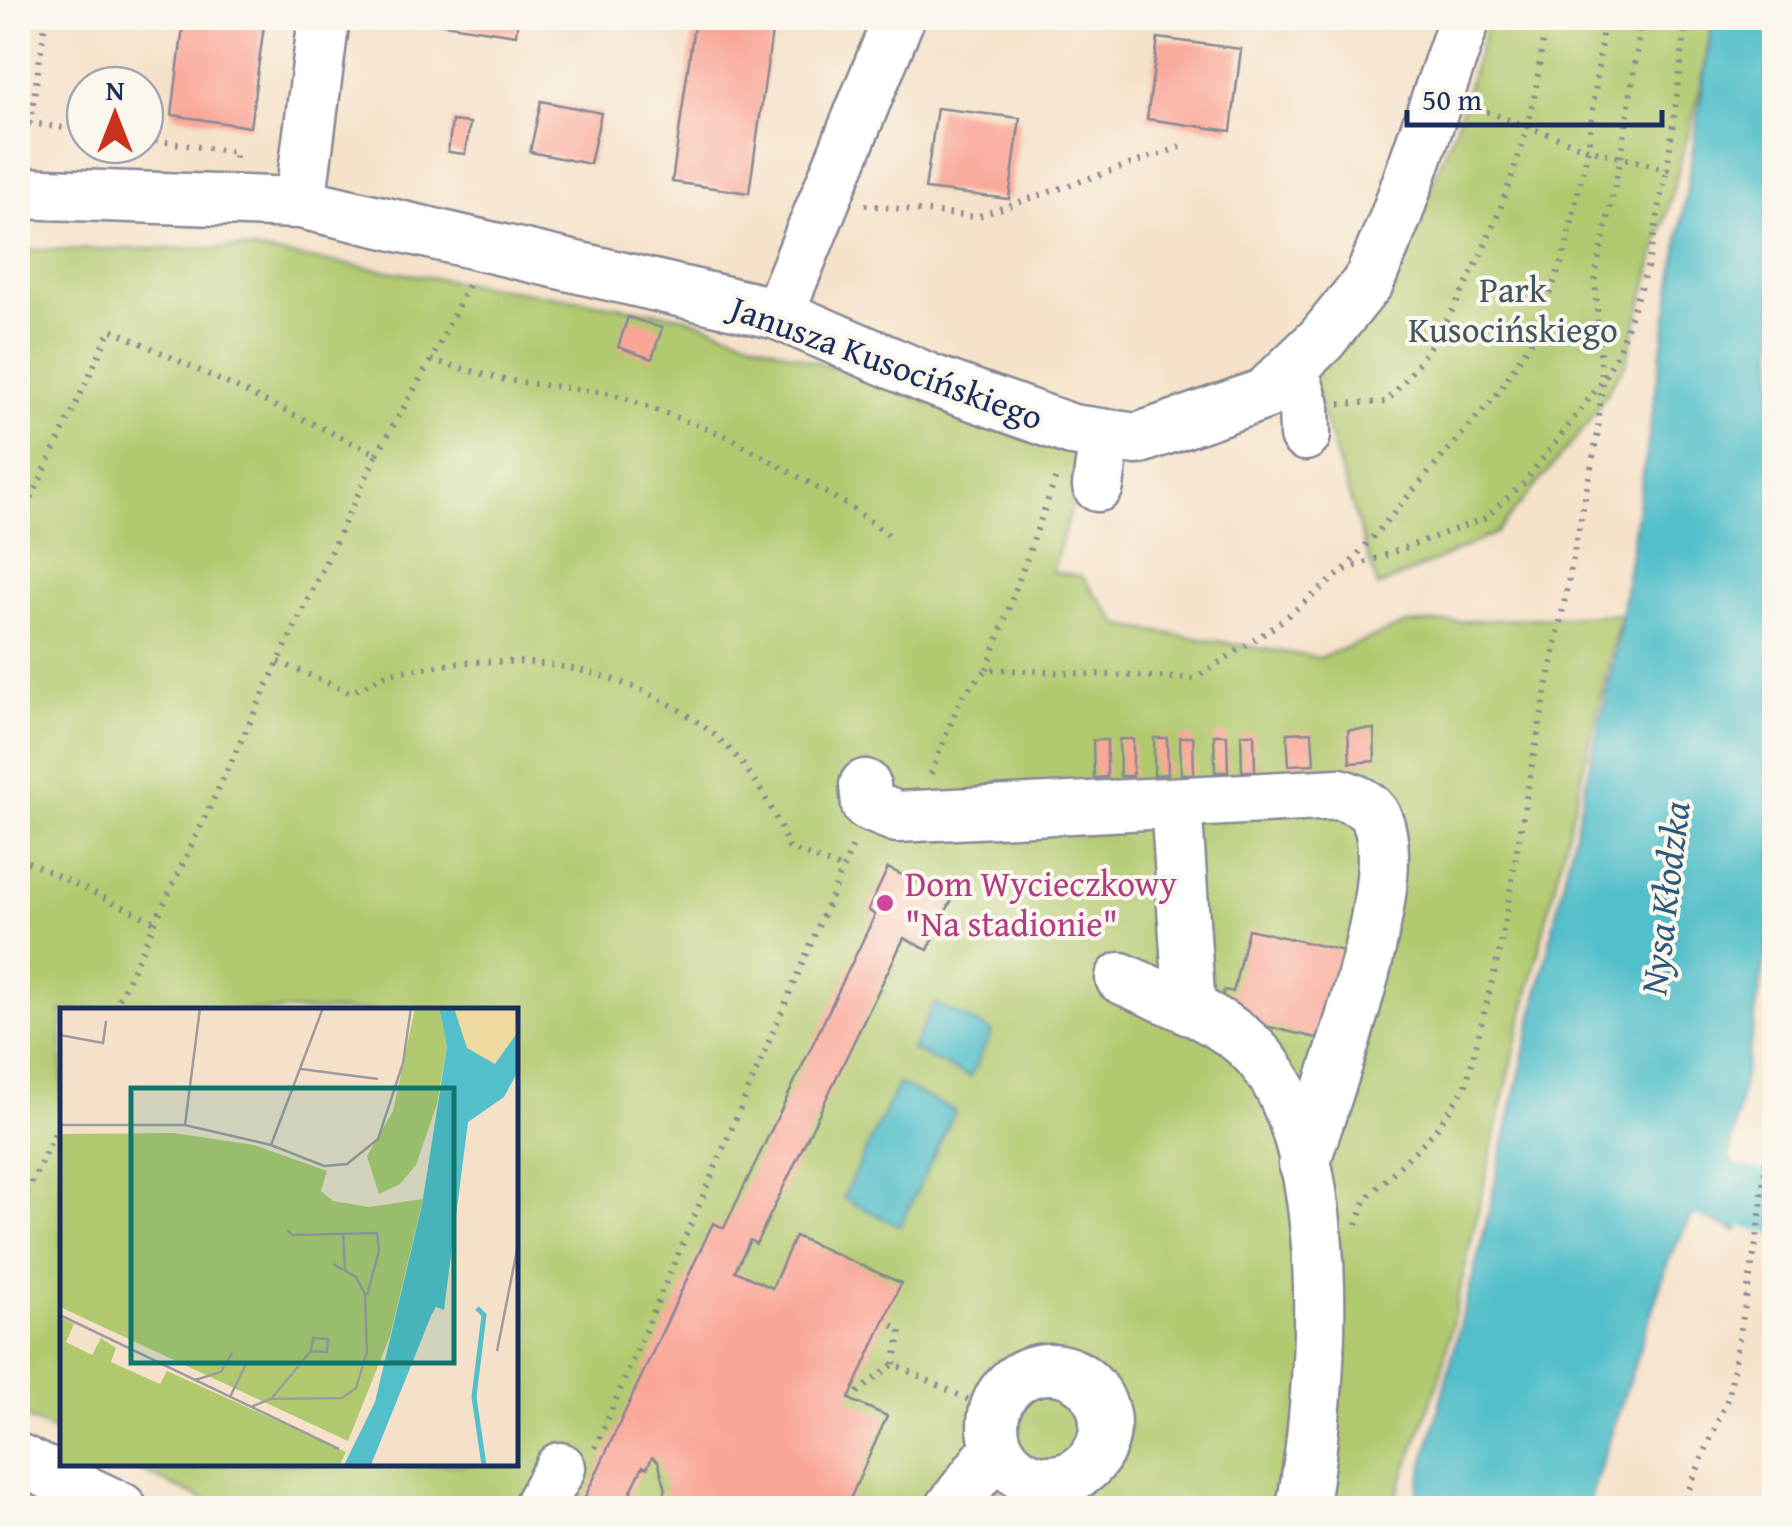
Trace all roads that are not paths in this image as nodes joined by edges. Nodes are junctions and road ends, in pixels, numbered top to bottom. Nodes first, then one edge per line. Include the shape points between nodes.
1 (324, 18) edge
2 (899, 18) edge
3 (1465, 18) edge
4 (18, 193) edge
5 (300, 203) junction
6 (778, 314) junction
7 (1279, 381) junction
8 (1089, 433) junction
9 (1305, 435) dead end
10 (1098, 486) dead end
11 (865, 785) dead end
12 (1176, 802) junction
13 (1122, 978) dead end
14 (1190, 1010) junction
15 (1304, 1163) junction
16 (998, 1434) road end
17 (18, 1459) edge
18 (121, 1508) edge
19 (951, 1508) edge
20 (1302, 1508) edge

1 - 5 street
2 - 6 street
3 - 7 street, Janusza Kusocińskiego via 1369,280
4 - 5 street, Janusza Kusocińskiego
5 - 6 street, Janusza Kusocińskiego
6 - 8 street, Janusza Kusocińskiego via 931,380
7 - 8 street, Janusza Kusocińskiego via 1137,439
7 - 9 street via 1304,406
8 - 10 street
11 - 12 street via 867,805 898,817
12 - 14 street
12 - 15 street via 1338,794 1364,803 1376,817 1383,839 1379,906 1354,1016
13 - 14 street
14 - 15 street via 1251,1048 1282,1092
15 - 20 street via 1315,1227 1320,1366
16 - 19 street
17 - 18 street

